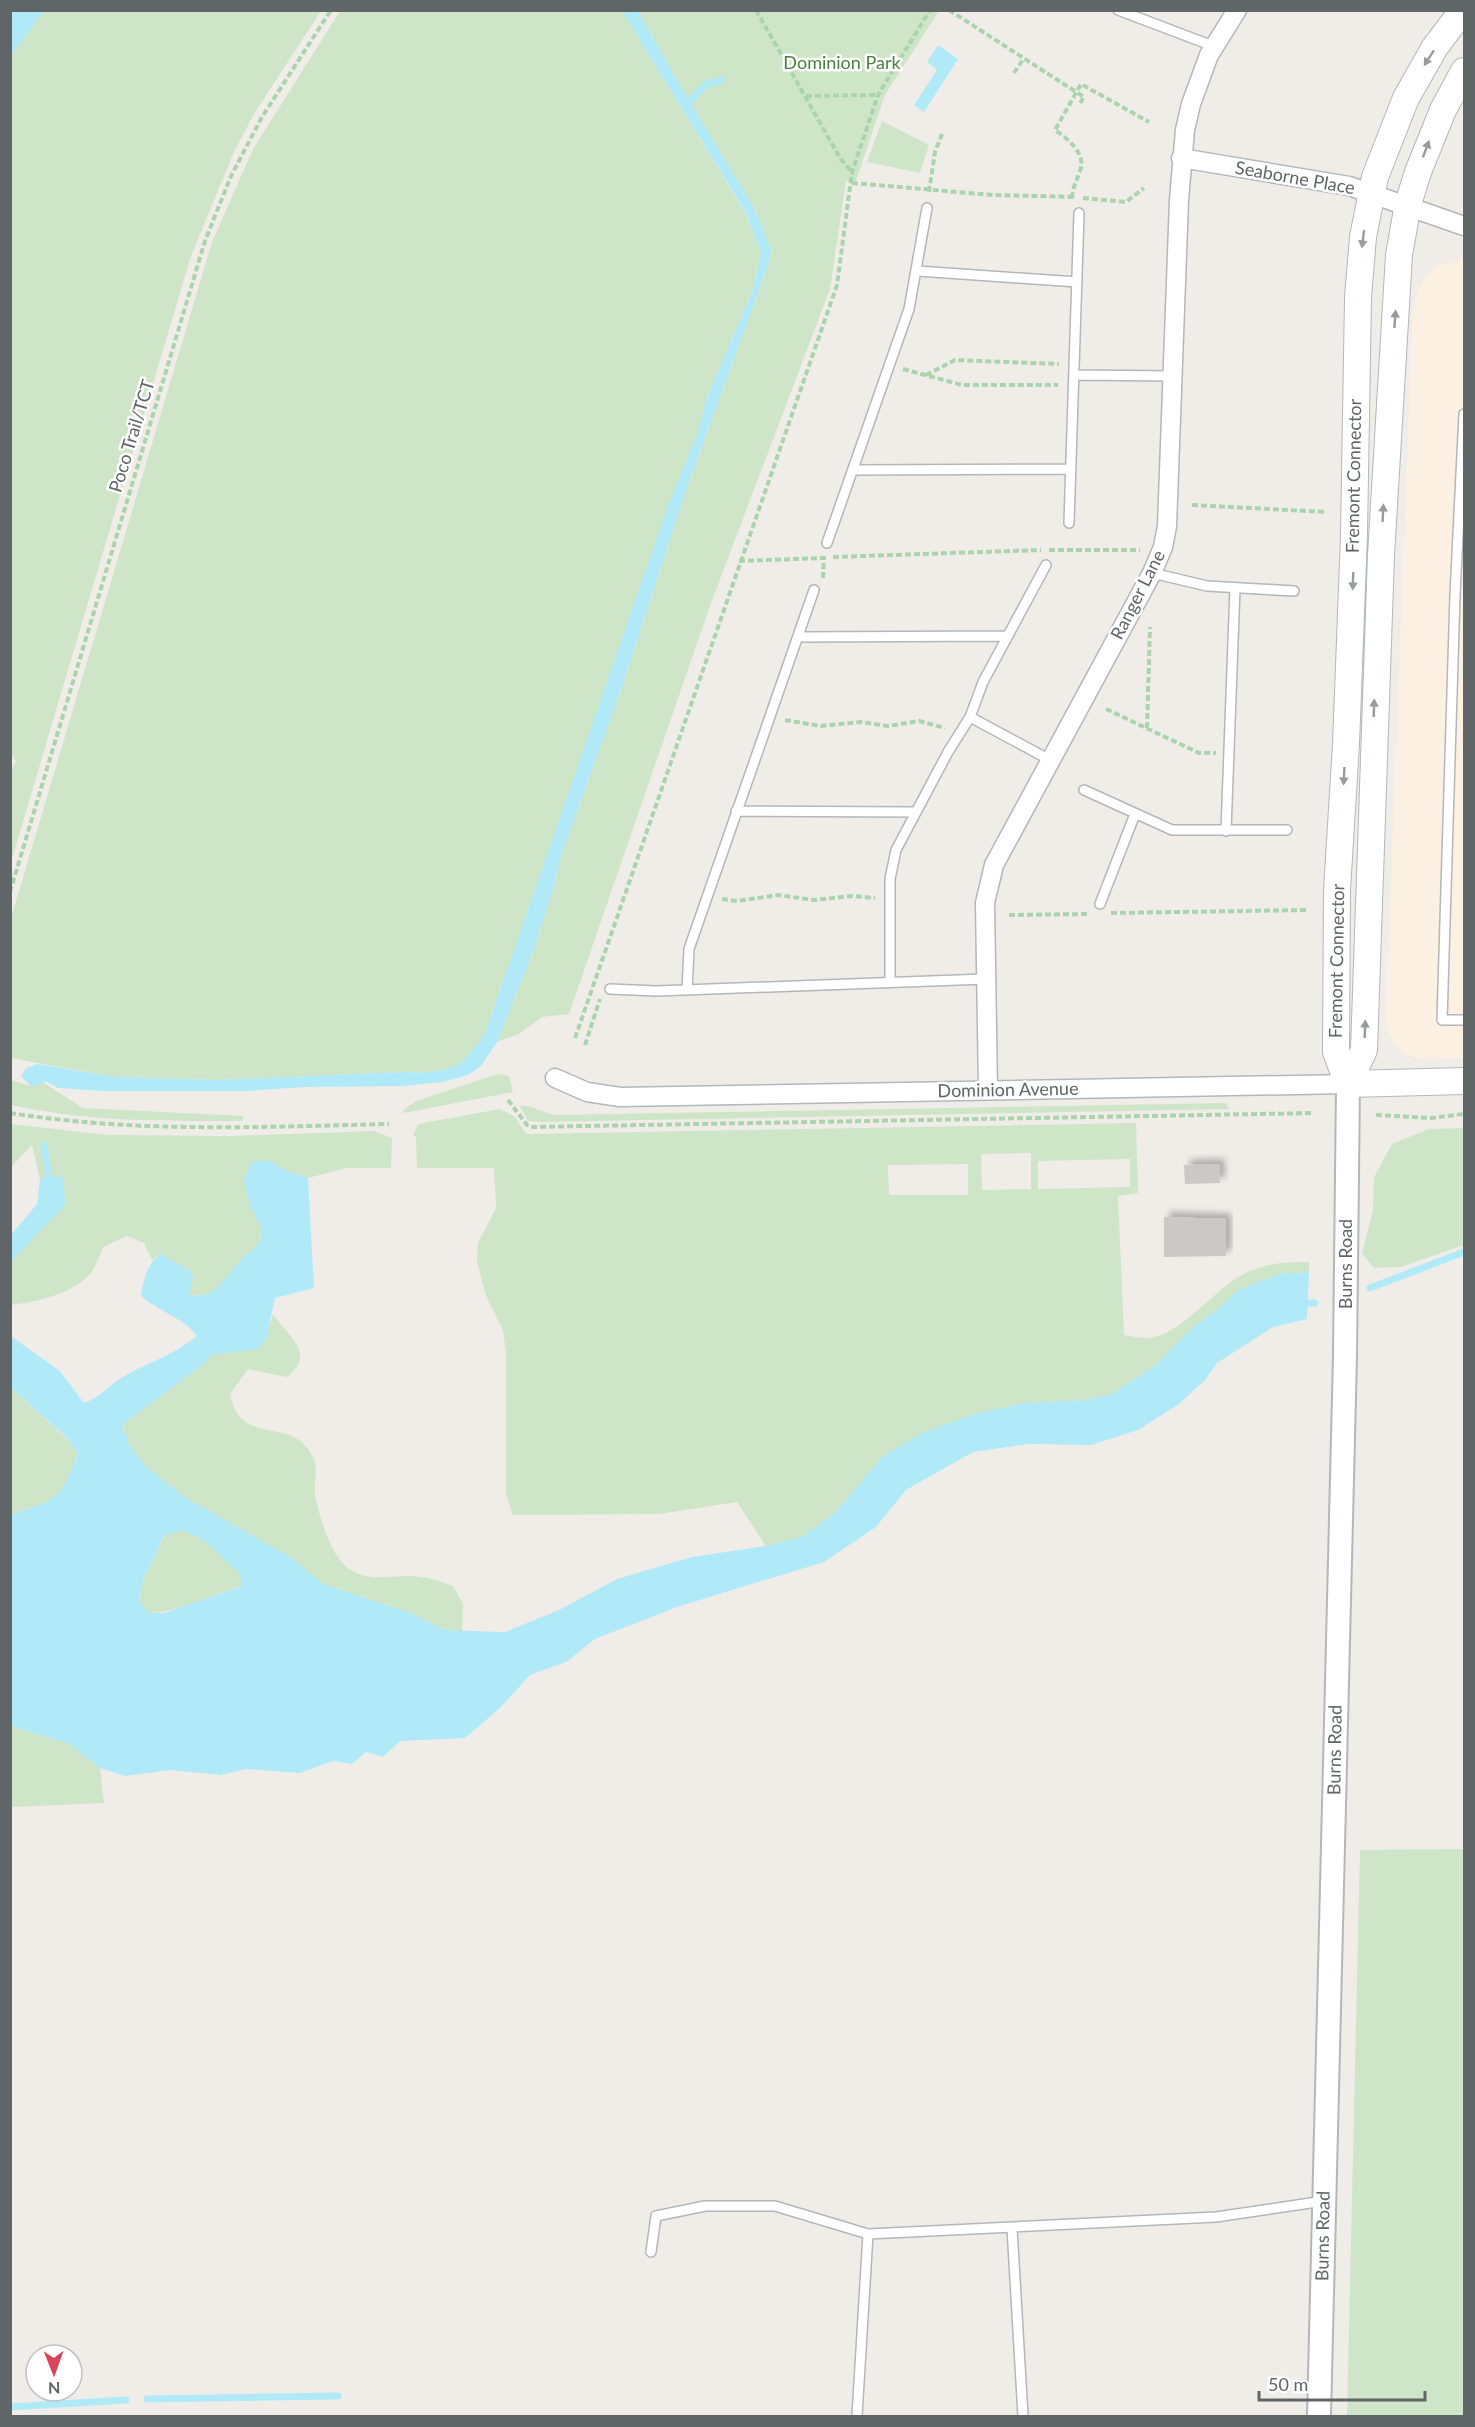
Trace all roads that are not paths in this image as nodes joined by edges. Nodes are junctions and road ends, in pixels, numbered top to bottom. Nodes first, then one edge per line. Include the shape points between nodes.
1 (1118, 10) edge
2 (1237, 10) edge
3 (1463, 10) edge
4 (1213, 46) junction
5 (1464, 70) edge
6 (1181, 158) junction
7 (1371, 192) junction
8 (1408, 204) junction
9 (927, 208) dead end
10 (1080, 213) dead end
11 (1464, 226) edge
12 (918, 271) junction
13 (1077, 282) junction
14 (1172, 376) junction
15 (1074, 380) junction
16 (1464, 414) edge
17 (1071, 469) junction
18 (853, 470) junction
19 (1069, 523) dead end
20 (827, 543) dead end
21 (1046, 565) dead end
22 (1152, 573) junction
23 (1236, 588) junction
24 (814, 590) dead end
25 (1294, 591) dead end
26 (1006, 636) junction
27 (798, 637) junction
28 (970, 717) junction
29 (1050, 760) junction
30 (1084, 790) dead end
31 (736, 811) junction
32 (916, 812) junction
33 (1135, 814) junction
34 (1226, 831) junction
35 (1287, 831) dead end
36 (1100, 904) dead end
37 (985, 978) junction
38 (890, 980) junction
39 (610, 989) road end
40 (687, 990) junction
41 (1464, 1020) edge
42 (555, 1078) dead end
43 (1464, 1081) edge
44 (1348, 1084) junction
45 (988, 1090) junction
46 (1324, 2201) junction
47 (1012, 2228) junction
48 (868, 2234) junction
49 (651, 2252) dead end
50 (857, 2416) edge
51 (1023, 2416) edge
52 (1319, 2416) edge

1 - 4 lane
2 - 4 street, Ranger Lane
3 -> 7 main road, Fremont Connector via 1435,47 1406,98
4 - 6 street, Ranger Lane via 1191,104
8 -> 5 main road, Fremont Connector via 1430,137
6 - 7 street, Seaborne Place
6 - 14 street, Ranger Lane
7 - 8 street, Seaborne Place
7 -> 44 main road, Fremont Connector via 1358,297 1354,535 1337,890 1336,1052
8 - 11 street, Seaborne Place
44 -> 8 main road, Fremont Connector via 1364,1050 1383,496 1399,255
9 - 12 lane
10 - 13 lane
12 - 13 lane
12 - 18 lane via 909,309
13 - 15 lane
14 - 15 lane
14 - 22 street, Ranger Lane via 1167,526
15 - 17 lane
16 - 41 lane via 1442,1020
17 - 18 lane
17 - 19 lane
18 - 20 lane
21 - 26 lane
22 - 23 lane via 1190,584
22 - 29 street, Ranger Lane
23 - 25 lane
23 - 34 lane
24 - 27 lane
26 - 27 lane
26 - 28 lane
27 - 31 lane
28 - 29 lane
28 - 32 lane
29 - 37 street, Ranger Lane via 988,883
30 - 33 lane
31 - 32 lane
31 - 40 lane via 689,949
32 - 38 lane via 892,860
33 - 34 lane via 1172,830
33 - 36 lane
34 - 35 lane
37 - 38 lane
37 - 45 street, Ranger Lane
38 - 40 lane
39 - 40 lane
42 - 45 street, Dominion Avenue via 586,1092 620,1097
43 - 44 main road, Dominion Avenue
44 - 45 street, Dominion Avenue
44 - 46 street, Burns Road via 1346,1336
46 - 47 lane via 1216,2217
46 - 52 street, Burns Road
47 - 48 lane
47 - 51 lane
48 - 49 lane via 775,2206 705,2206 656,2216
48 - 50 lane

